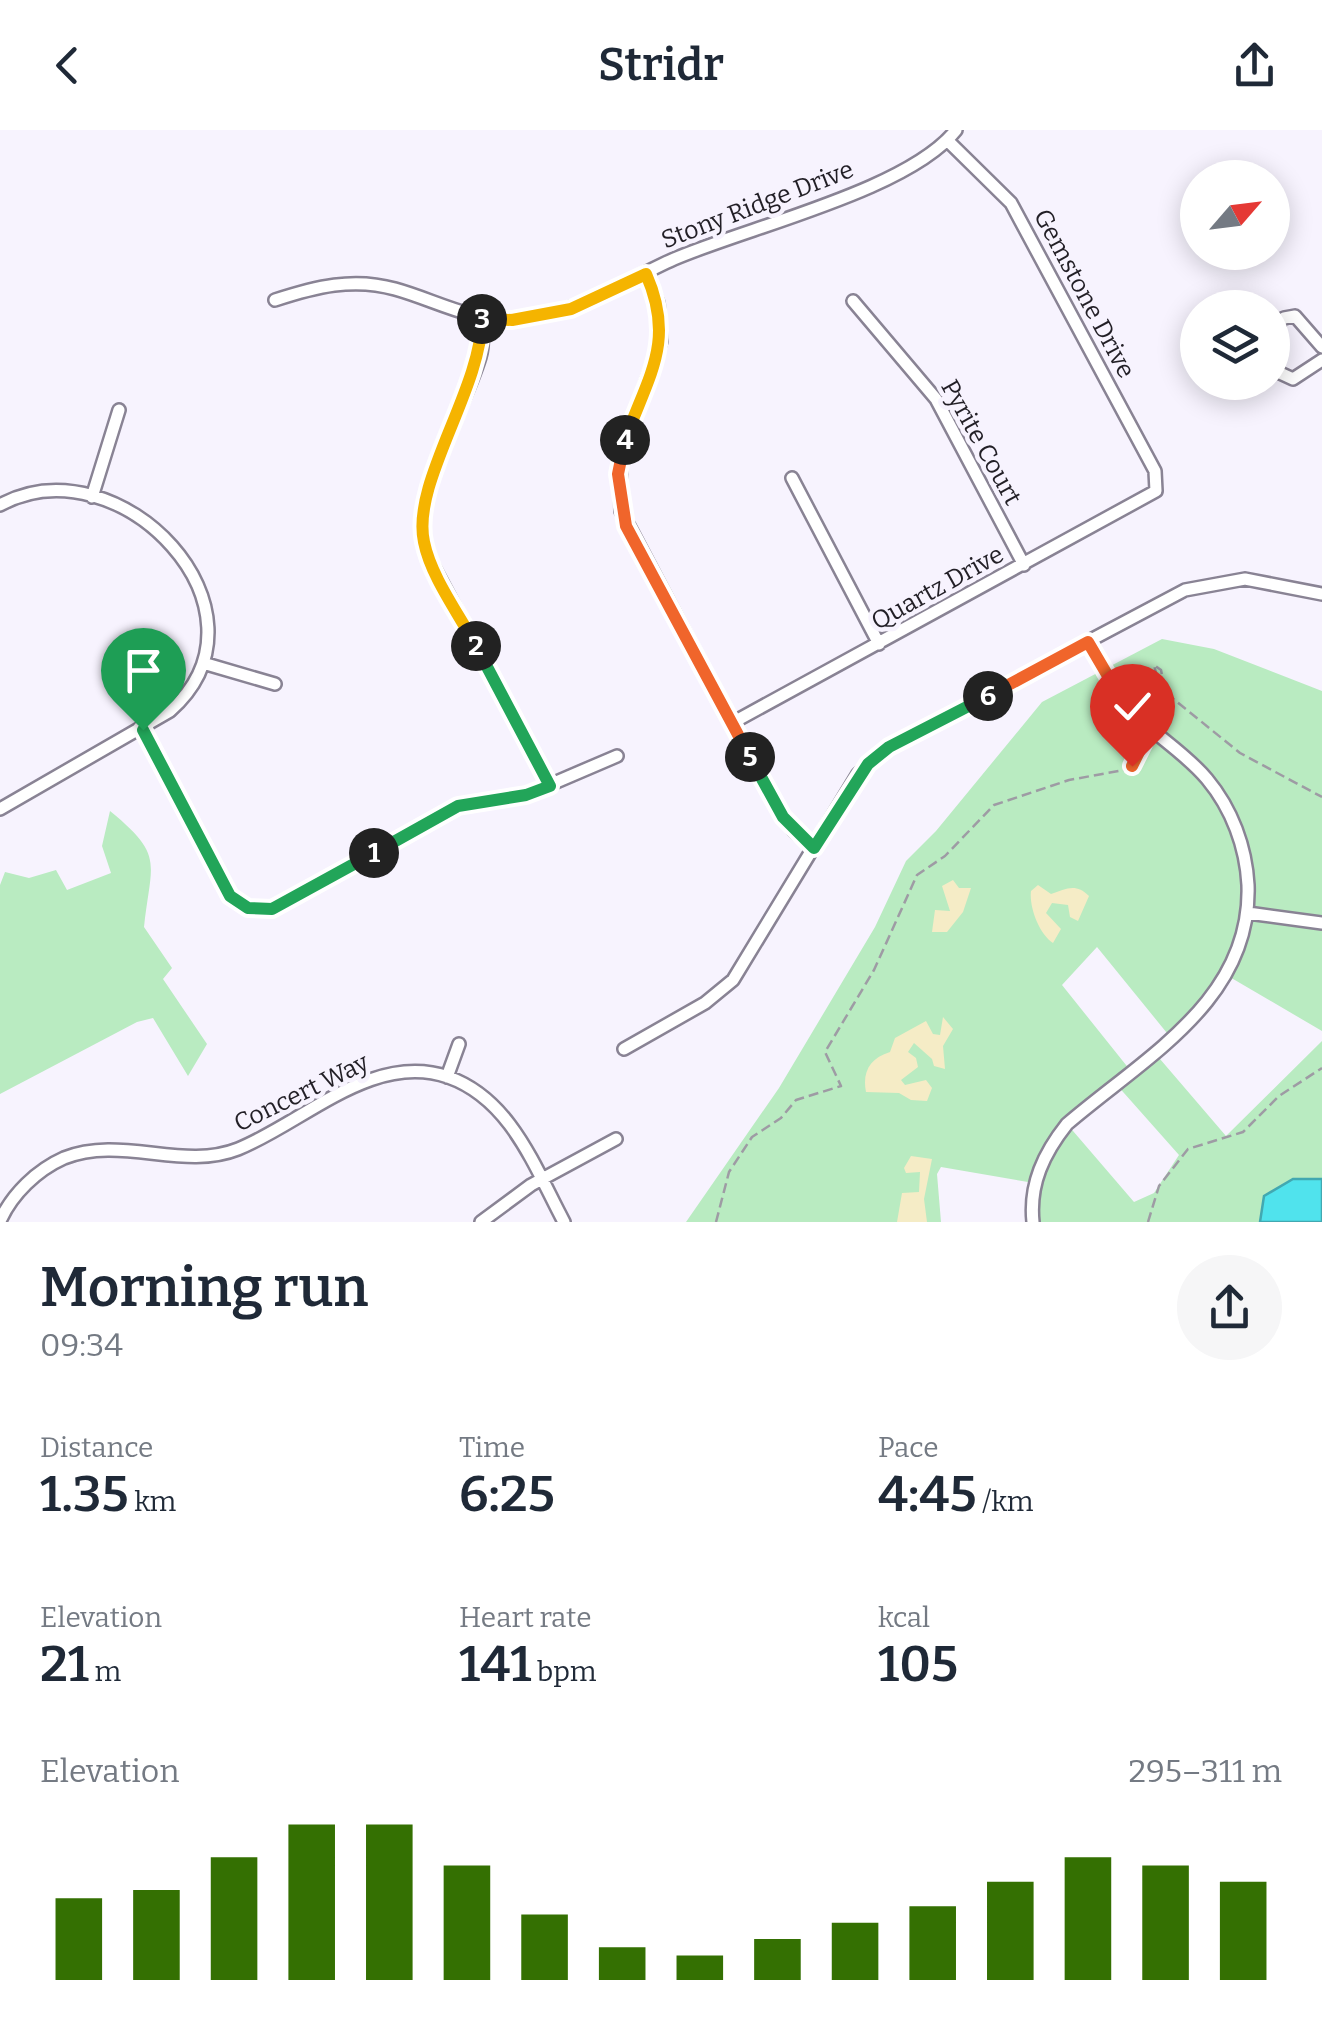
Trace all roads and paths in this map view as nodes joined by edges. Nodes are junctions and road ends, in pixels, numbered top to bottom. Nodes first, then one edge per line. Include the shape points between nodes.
1 (952, 135) edge
2 (646, 274) junction
3 (276, 300) dead end
4 (854, 302) dead end
5 (1290, 317) edge
6 (482, 318) junction
7 (1322, 347) edge
8 (1322, 360) edge
9 (1290, 378) edge
10 (120, 410) dead end
11 (792, 478) dead end
12 (1158, 485) joint
13 (92, 497) junction
14 (0, 505) edge
15 (1024, 565) junction
16 (1322, 594) edge
17 (1088, 642) junction
18 (880, 644) junction
19 (203, 664) junction
20 (1157, 677) dead end
21 (275, 684) dead end
22 (1170, 696) junction
23 (732, 723) junction
24 (1151, 728) junction
25 (143, 730) junction
26 (617, 756) dead end
27 (550, 786) junction
28 (1322, 797) edge
29 (0, 809) edge
30 (814, 848) junction
31 (1248, 913) junction
32 (1322, 923) edge
33 (459, 1044) dead end
34 (624, 1048) dead end
35 (1322, 1068) edge
36 (447, 1077) junction
37 (616, 1139) dead end
38 (541, 1179) junction
39 (0, 1221) edge
40 (481, 1222) edge
41 (564, 1222) edge
42 (716, 1222) edge
43 (1033, 1222) edge
44 (1148, 1222) edge

1 - 2 street, Stony Ridge Drive via 896,174
1 - 12 street, Gemstone Drive via 1012,203
2 - 6 street, Stony Ridge Drive via 571,309 512,320
2 - 23 street via 658,303 661,341 620,456 621,511
3 - 6 street, Stony Ridge Drive via 326,286 371,284
4 - 15 street, Pyrite Court via 936,399
5 - 7 street
6 - 27 street via 482,353 424,504 422,532 429,558
8 - 9 street
10 - 13 street
11 - 18 street
12 - 15 street, Quartz Drive via 1150,498
13 - 14 street via 40,492
13 - 19 street via 142,517 176,548 206,614
15 - 18 street, Quartz Drive
16 - 17 street via 1268,580 1205,584
17 - 24 street via 1122,700
17 - 30 street via 878,754 858,774
18 - 23 street, Quartz Drive
19 - 21 street
19 - 25 street via 187,695
20 - 22 path via 1154,665
22 - 24 path
22 - 28 path via 1240,752
23 - 30 street via 783,817
24 - 31 street via 1208,780 1233,820 1245,856
24 - 42 path via 1132,766 994,805 917,875 874,970 826,1052 841,1086 796,1100 752,1137 729,1172
25 - 27 street via 230,896 258,911 458,806
25 - 29 street
26 - 27 street
30 - 34 street via 732,980 704,1004
31 - 32 street
31 - 43 street via 1236,958 1214,996 1054,1140 1035,1183
33 - 36 street
35 - 44 path via 1243,1132 1188,1149 1159,1186
36 - 38 street, Concert Way via 506,1118
36 - 39 street, Concert Way via 415,1072 376,1078 223,1154 104,1149 65,1158 30,1180
37 - 38 street
38 - 40 street
38 - 41 street, Concert Way

